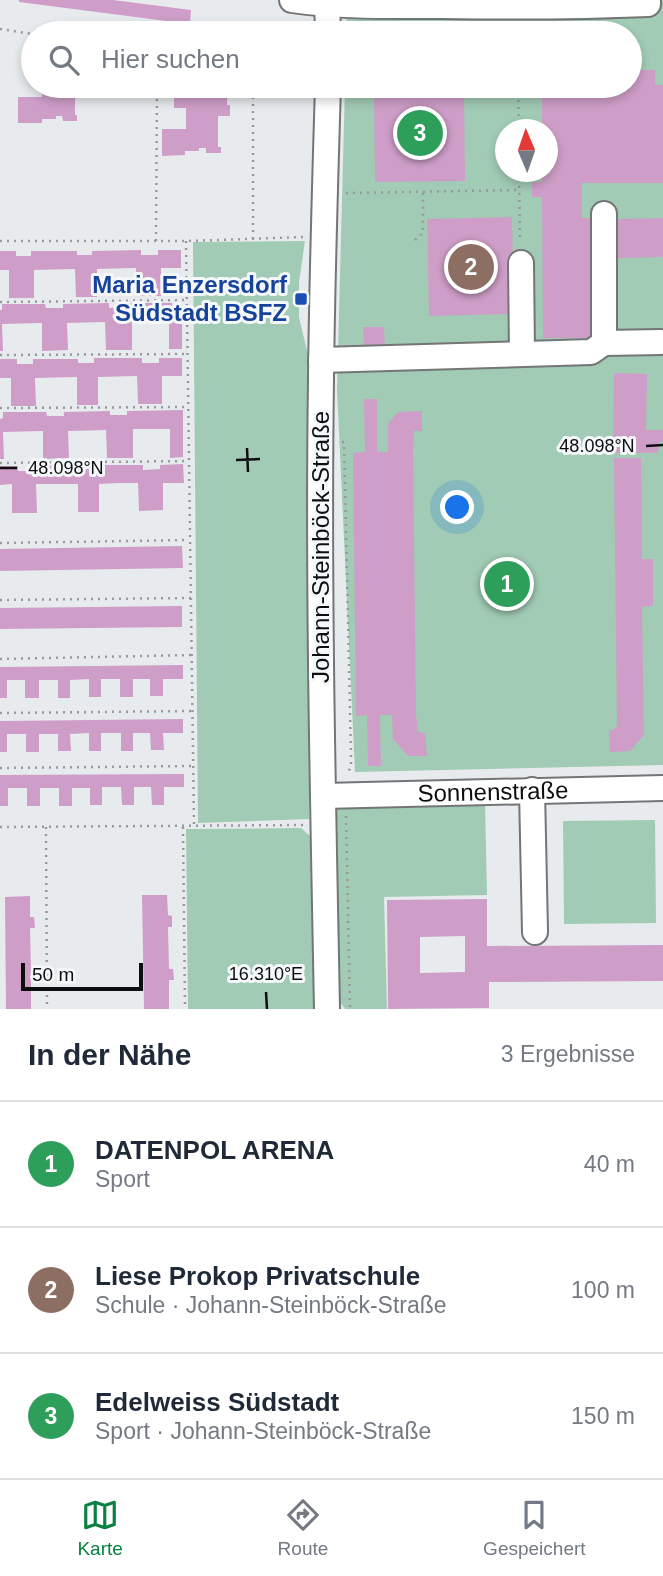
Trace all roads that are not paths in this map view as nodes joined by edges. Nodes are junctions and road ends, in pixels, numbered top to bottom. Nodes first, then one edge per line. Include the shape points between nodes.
1 (292, 0) edge
2 (648, 0) edge
3 (327, 2) edge
4 (443, 3) edge
5 (517, 4) edge
6 (328, 21) edge
7 (328, 98) edge
8 (604, 214) dead end
9 (521, 263) road end
10 (598, 347) junction
11 (662, 350) edge
12 (522, 354) junction
13 (321, 360) junction
14 (663, 788) edge
15 (532, 790) junction
16 (323, 796) junction
17 (535, 932) dead end
18 (327, 1009) edge

1 - 3 street
2 - 5 street via 648,4
3 - 4 street
3 - 6 street
4 - 5 street
7 - 13 street, Johann-Steinböck-Straße
8 - 10 street
9 - 12 street
10 - 11 street via 600,359
10 - 12 street
12 - 13 street
13 - 16 street, Johann-Steinböck-Straße
14 - 15 street, Sonnenstraße
15 - 16 street, Sonnenstraße
15 - 17 street
16 - 18 street, Johann-Steinböck-Straße via 335,825

